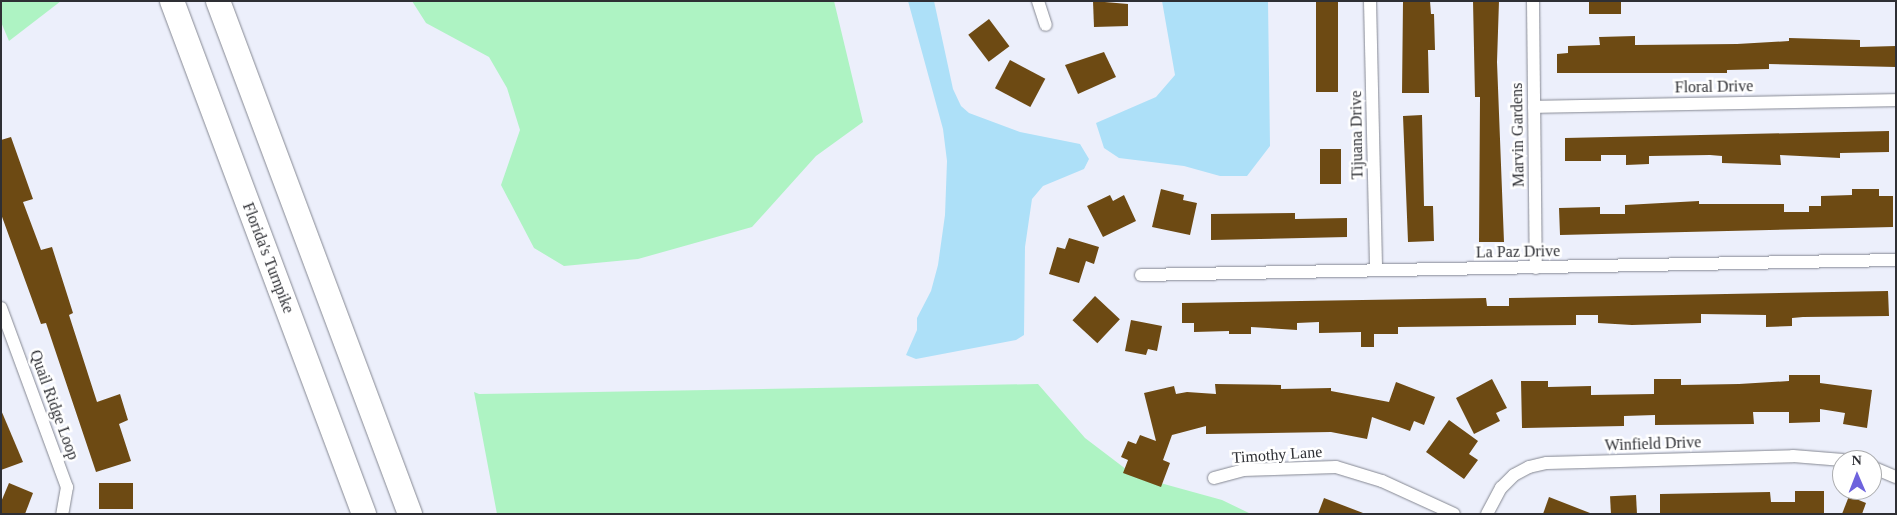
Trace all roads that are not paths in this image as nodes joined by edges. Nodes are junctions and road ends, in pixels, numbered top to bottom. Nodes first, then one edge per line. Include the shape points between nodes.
1 (172, 1) edge
2 (218, 1) edge
3 (1038, 1) edge
4 (1370, 1) edge
5 (1533, 1) edge
6 (1046, 25) dead end
7 (1896, 100) edge
8 (1534, 107) junction
9 (1896, 260) edge
10 (1536, 268) junction
11 (1376, 269) junction
12 (1141, 275) dead end
13 (1, 308) edge
14 (1832, 459) edge
15 (1882, 471) edge
16 (1896, 477) edge
17 (1214, 478) dead end
18 (62, 514) edge
19 (364, 514) edge
20 (410, 514) edge
21 (1454, 514) edge
22 (1487, 514) edge

1 - 19 highway, Florida's Turnpike
2 - 20 highway
3 - 6 street
4 - 11 street, Tijuana Drive
5 - 8 street, Marvin Gardens
7 - 8 street, Floral Drive
8 - 10 street, Marvin Gardens
9 - 10 street, La Paz Drive
10 - 11 street, La Paz Drive
11 - 12 street, La Paz Drive
13 - 18 street, Quail Ridge Loop via 67,487
14 - 22 street, Winfield Drive via 1793,456 1547,463 1529,467 1514,476 1502,488
15 - 16 street
17 - 21 street, Timothy Lane via 1243,470 1336,467 1382,481

